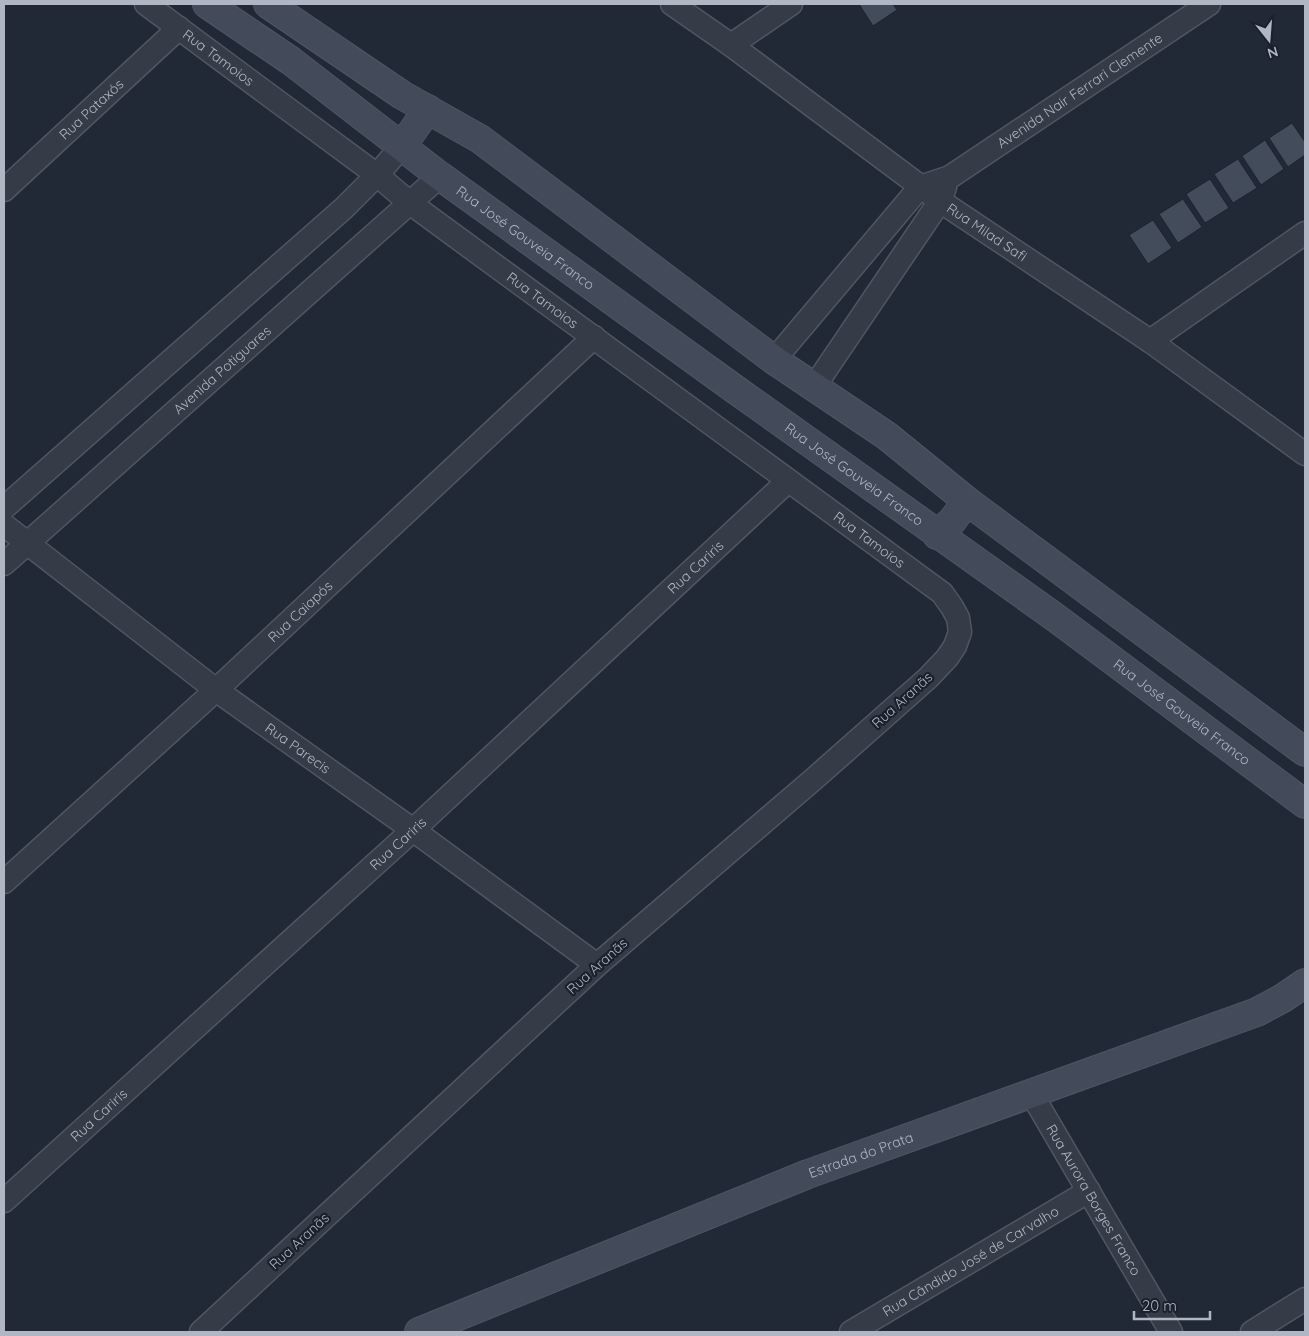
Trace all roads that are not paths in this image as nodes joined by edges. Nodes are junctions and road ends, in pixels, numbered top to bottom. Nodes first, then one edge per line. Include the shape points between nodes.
1 (146, 4) edge
2 (207, 4) edge
3 (268, 4) edge
4 (672, 4) edge
5 (791, 4) edge
6 (1209, 4) edge
7 (179, 28) junction
8 (731, 45) junction
9 (428, 108) junction
10 (402, 146) junction
11 (377, 175) junction
12 (440, 176) junction
13 (950, 177) junction
14 (920, 187) junction
15 (4, 190) edge
16 (940, 201) junction
17 (410, 203) junction
18 (1305, 233) edge
19 (594, 337) junction
20 (1150, 341) junction
21 (774, 360) junction
22 (814, 388) junction
23 (1305, 454) edge
24 (788, 482) junction
25 (966, 501) junction
26 (4, 508) edge
27 (4, 525) edge
28 (937, 534) junction
29 (27, 543) junction
30 (4, 564) edge
31 (942, 593) joint
32 (216, 690) junction
33 (1305, 752) edge
34 (1305, 804) edge
35 (414, 830) junction
36 (4, 882) edge
37 (597, 965) junction
38 (1305, 983) edge
39 (1031, 1093) junction
40 (1089, 1191) junction
41 (4, 1201) edge
42 (1305, 1299) edge
43 (201, 1332) edge
44 (419, 1332) edge
45 (852, 1332) edge
46 (1172, 1332) edge
47 (1252, 1332) edge

1 - 7 street, Rua Tamoios
2 - 10 street, Rua José Gouveia Franco via 291,61
3 - 9 street via 402,95
4 - 8 street, Rua Milad Safi
5 - 8 street
6 - 13 street, Avenida Nair Ferrari Clemente
7 - 11 street, Rua Tamoios
7 - 15 street, Rua Pataxós
8 - 14 street, Rua Milad Safi
9 - 10 street
9 - 21 street via 480,139
10 - 11 street
10 - 12 street, Rua José Gouveia Franco
11 - 17 street, Rua Tamoios
11 - 26 street via 344,208
12 - 17 street, Avenida Potiguares
12 - 28 street, Rua José Gouveia Franco
13 - 14 street, Avenida Nair Ferrari Clemente
13 - 16 street
14 - 16 street, Rua Milad Safi
14 - 21 street
16 - 20 street, Rua Milad Safi
16 - 22 street
17 - 19 street, Rua Tamoios
17 - 29 street, Avenida Potiguares
18 - 20 street
19 - 24 street, Rua Tamoios
19 - 32 street, Rua Caiapós
20 - 23 street, Rua Milad Safi
21 - 22 street
22 - 25 street via 887,436
24 - 31 street, Rua Tamoios
24 - 35 street, Rua Cariris
25 - 28 street via 952,521
25 - 33 street
27 - 29 street, Rua Parecis
28 - 34 street, Rua José Gouveia Franco via 1056,618
29 - 30 street, Avenida Potiguares
29 - 32 street, Rua Parecis
31 - 37 street, Rua Aranãs via 958,618 960,632 947,658 816,778
32 - 35 street, Rua Parecis
32 - 36 street, Rua Caiapós
35 - 37 street, Rua Parecis
35 - 41 street, Rua Cariris
37 - 43 street, Rua Aranãs
38 - 39 street, Estrada do Prata via 1257,1012
39 - 40 street, Rua Aurora Borges Franco
39 - 44 street, Estrada do Prata via 808,1174
40 - 45 street, Rua Cândido José de Carvalho
40 - 46 street, Rua Aurora Borges Franco
42 - 47 street

